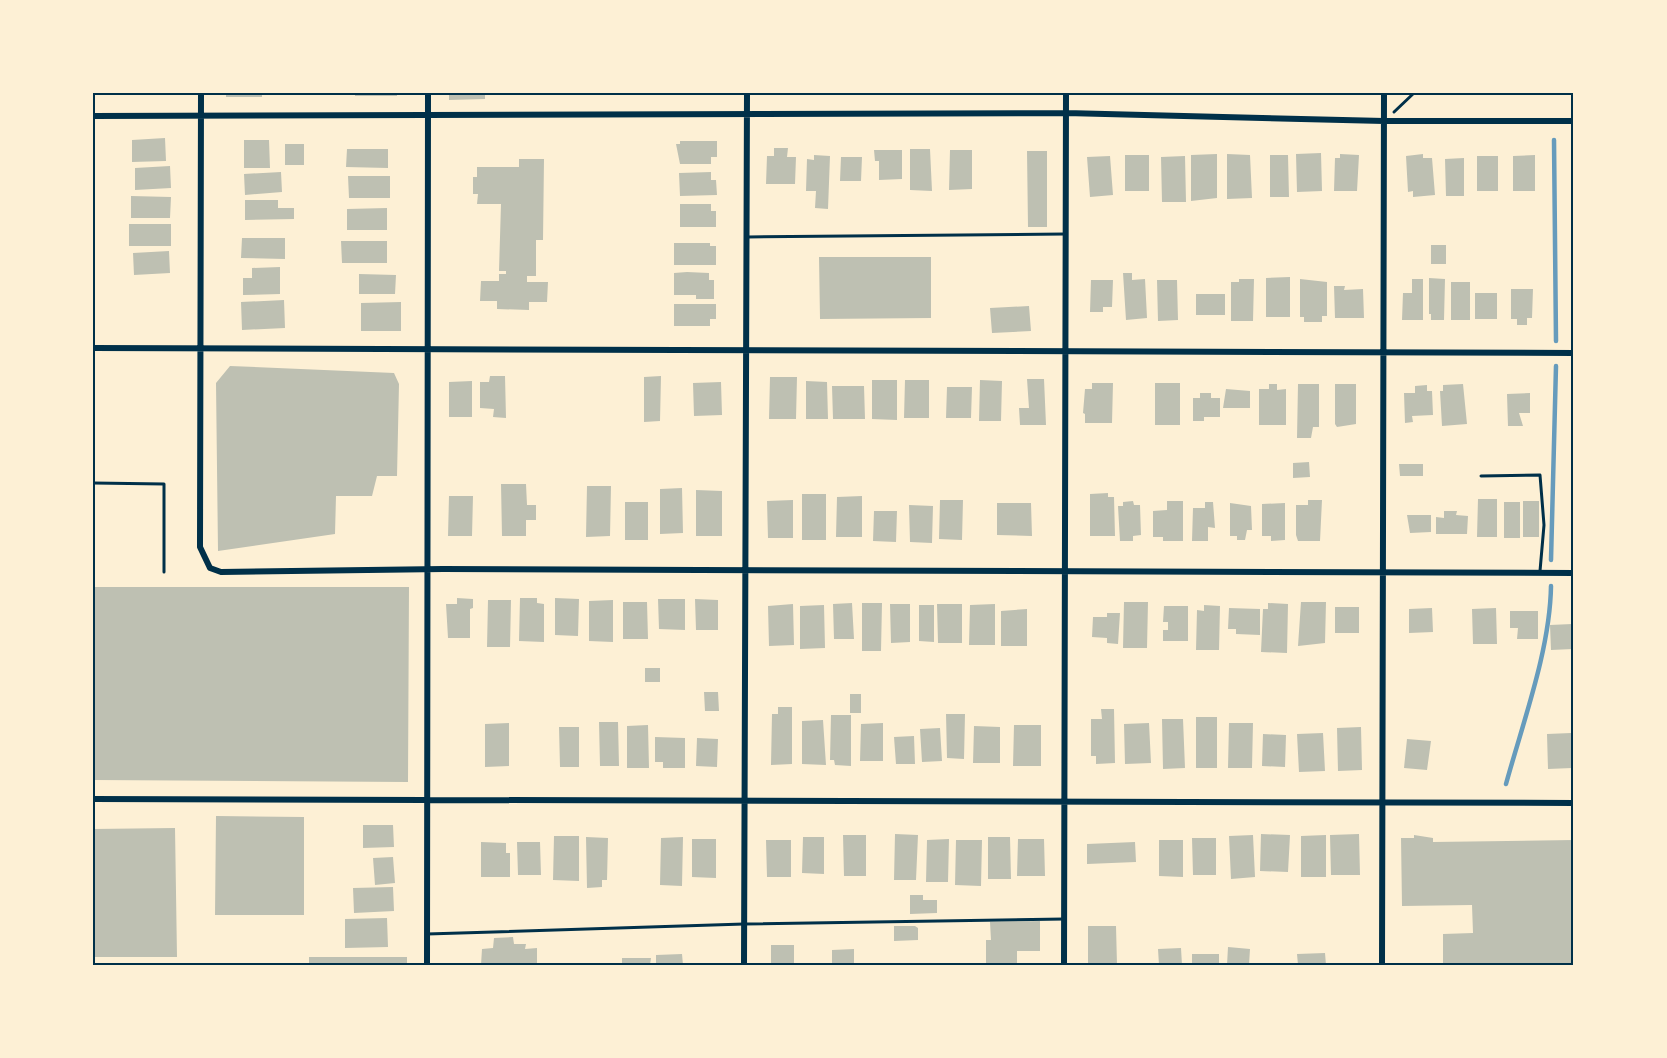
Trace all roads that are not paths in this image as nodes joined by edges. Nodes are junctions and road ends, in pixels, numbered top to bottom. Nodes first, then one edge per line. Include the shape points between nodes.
1 (201, 93) edge
2 (428, 93) edge
3 (747, 93) edge
4 (1066, 93) edge
5 (1384, 93) edge
6 (1066, 113) junction
7 (747, 115) junction
8 (93, 116) edge
9 (201, 116) junction
10 (428, 117) junction
11 (1384, 121) junction
12 (1574, 121) edge
13 (1065, 234) junction
14 (746, 237) junction
15 (93, 348) edge
16 (201, 348) junction
17 (428, 348) junction
18 (746, 350) junction
19 (1065, 351) junction
20 (1574, 353) edge
21 (1383, 354) junction
22 (1481, 476) dead end
23 (93, 483) edge
24 (428, 569) junction
25 (746, 570) junction
26 (1065, 571) junction
27 (164, 572) dead end
28 (1383, 573) junction
29 (1540, 573) junction
30 (1574, 573) edge
31 (428, 798) junction
32 (93, 799) edge
33 (745, 802) junction
34 (1065, 802) junction
35 (1382, 802) junction
36 (1574, 803) edge
37 (1065, 919) junction
38 (744, 924) junction
39 (428, 934) junction
40 (427, 965) edge
41 (744, 965) edge
42 (1064, 965) edge
43 (1382, 965) edge

1 - 9 street
2 - 10 street
3 - 7 street
4 - 6 street
5 - 11 street
6 - 7 street
6 - 11 street
6 - 13 street
7 - 10 street
7 - 14 street
8 - 9 street
9 - 10 street
9 - 16 street
10 - 17 street
11 - 12 street
11 - 21 street
13 - 14 lane
13 - 19 street
14 - 18 street
15 - 16 street
16 - 17 street
16 - 24 street via 200,547 210,568 221,572
17 - 18 street
17 - 24 street
18 - 19 street
18 - 25 street
19 - 21 street
19 - 26 street
20 - 21 street
21 - 28 street
22 - 29 lane via 1540,475 1544,525
23 - 27 lane via 164,484
24 - 25 street
24 - 31 street
25 - 26 street
25 - 33 street
26 - 28 street
26 - 34 street
28 - 29 street
28 - 35 street
29 - 30 street
31 - 32 street
31 - 33 street
31 - 39 street
33 - 34 street
33 - 38 street
34 - 35 street
34 - 37 street
35 - 36 street
35 - 43 street
37 - 38 lane
37 - 42 street
38 - 39 lane
38 - 41 street
39 - 40 street

